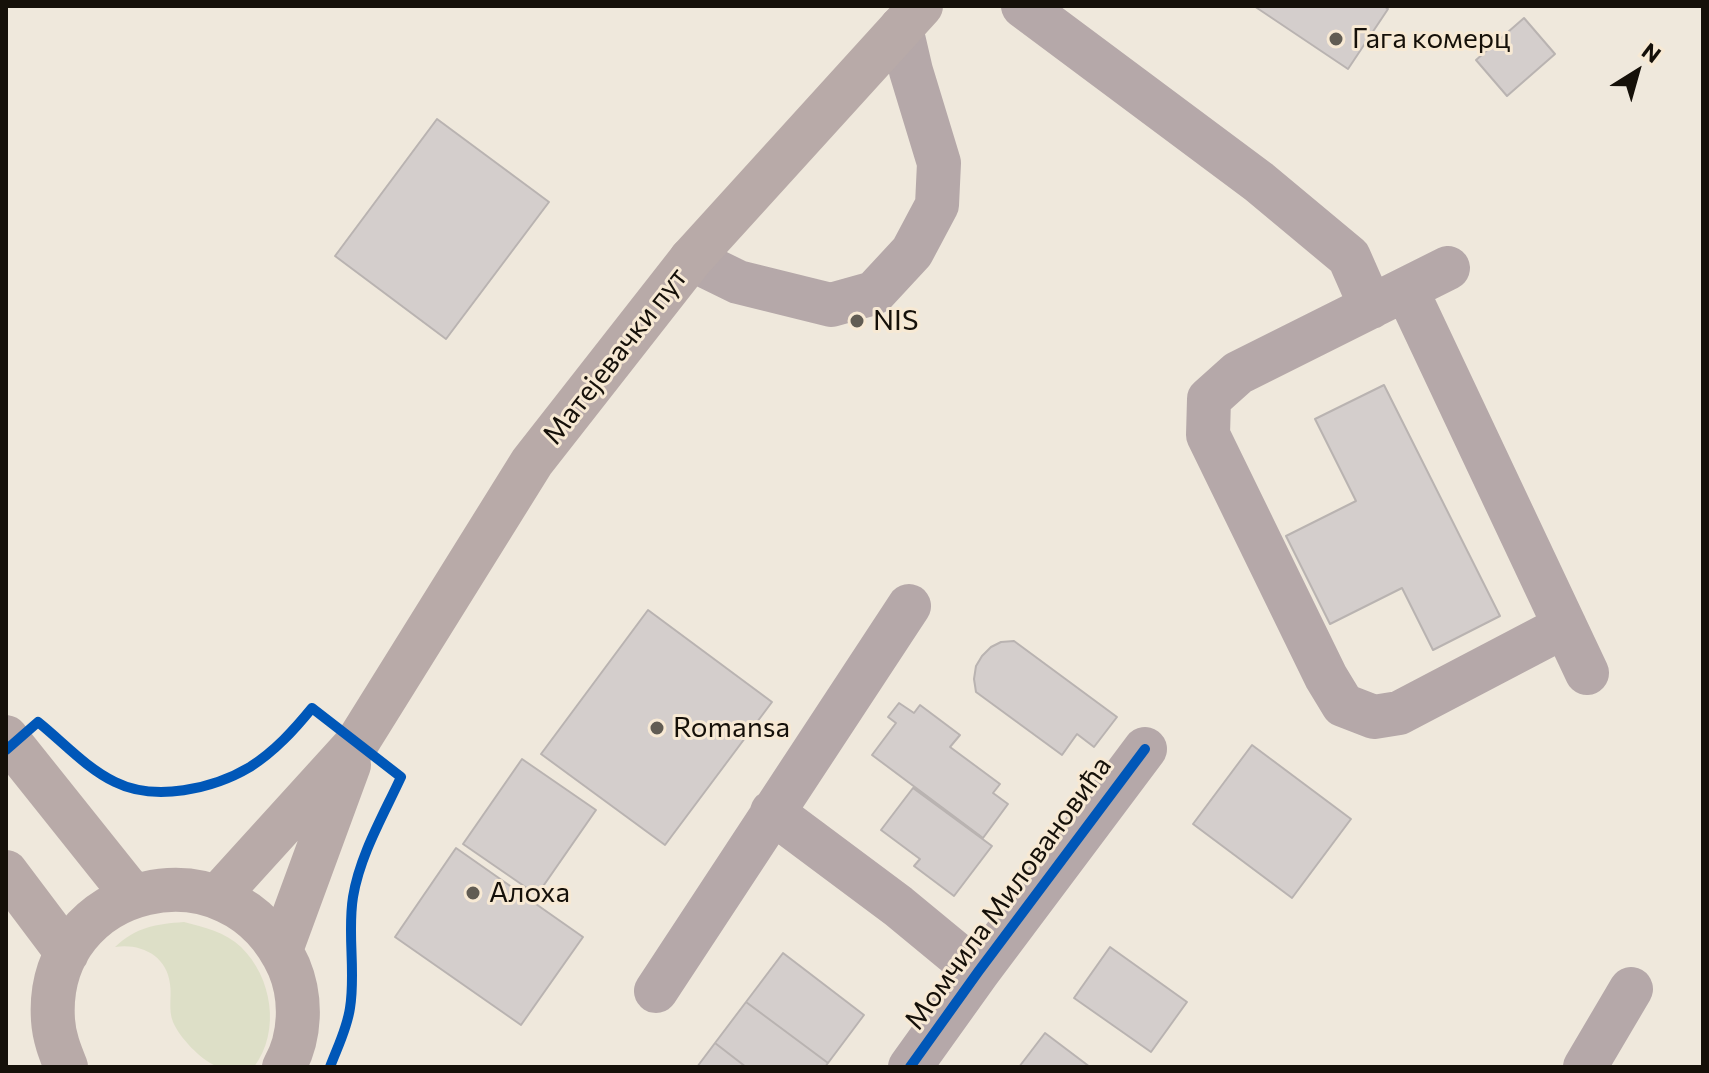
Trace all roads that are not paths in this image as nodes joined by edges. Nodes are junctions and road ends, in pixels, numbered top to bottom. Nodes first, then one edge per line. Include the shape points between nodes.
1 (1023, 6) edge
2 (911, 17) edge
3 (691, 259) junction
4 (1448, 268) dead end
5 (1388, 298) junction
6 (909, 606) dead end
7 (1565, 626) junction
8 (1587, 673) dead end
9 (6, 737) edge
10 (357, 743) junction
11 (1145, 749) dead end
12 (772, 812) junction
13 (6, 872) edge
14 (133, 896) junction
15 (217, 897) junction
16 (281, 950) junction
17 (67, 953) junction
18 (978, 972) junction
19 (1631, 989) dead end
20 (656, 991) dead end
21 (66, 1067) edge
22 (284, 1067) edge
23 (910, 1067) edge
24 (1585, 1067) edge

1 - 5 street via 1259,182 1349,257
2 - 3 main road, Матејевачки пут
2 - 3 street via 911,71 939,163 937,205 912,252 874,293 831,305 738,282
3 - 10 main road, Матејевачки пут via 532,462
4 - 5 street
5 - 7 street
5 - 7 street via 1238,373 1209,399 1208,435 1326,677 1343,705 1374,717 1399,713
6 - 12 street
7 - 8 street
9 - 14 main road
10 - 15 main road, Матејевачки пут
10 - 16 main road, Матејевачки пут
11 - 18 street, Момчила Миловановића
12 - 18 street
12 - 20 street
13 - 17 main road
14 - 15 main road via 190,890
14 - 17 main road via 87,926
15 - 16 main road via 265,927
16 - 22 main road via 298,1004 296,1032
17 - 21 main road via 54,996 53,1022
18 - 23 street, Момчила Миловановића
19 - 24 street

